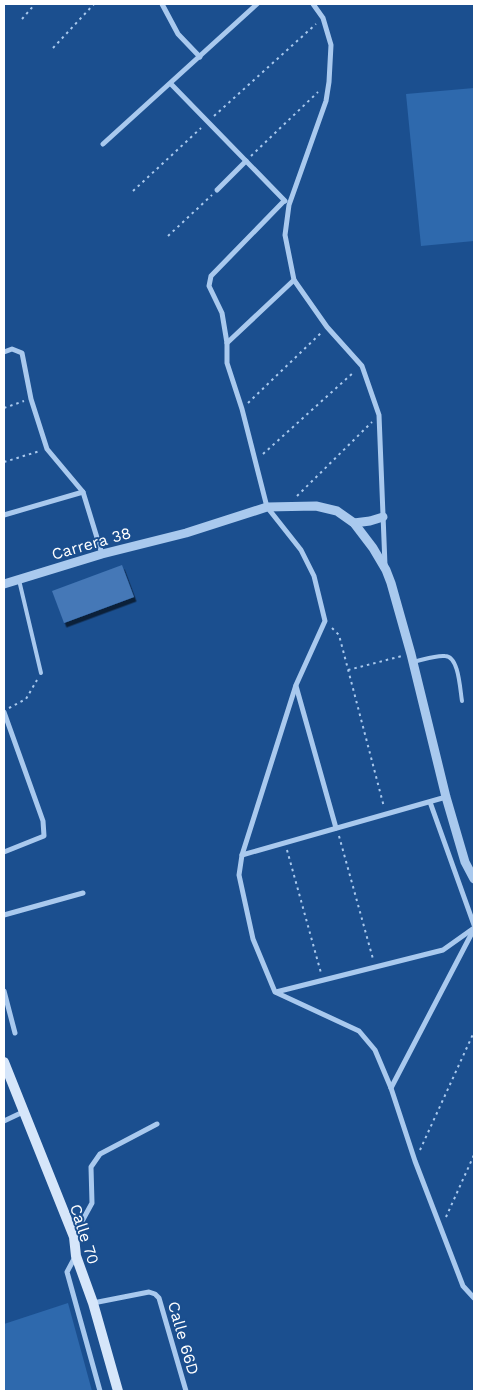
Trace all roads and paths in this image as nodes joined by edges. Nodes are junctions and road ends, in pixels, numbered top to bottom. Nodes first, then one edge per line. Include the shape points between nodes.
1 (35, 4) edge
2 (94, 4) edge
3 (162, 4) edge
4 (257, 4) edge
5 (314, 4) edge
6 (323, 18) junction
7 (22, 19) dead end
8 (53, 48) dead end
9 (200, 57) junction
10 (329, 82) junction
11 (171, 84) junction
12 (208, 122) junction
13 (104, 144) dead end
14 (246, 161) junction
15 (133, 190) dead end
16 (217, 190) joint
17 (284, 200) junction
18 (289, 205) junction
19 (168, 236) dead end
20 (294, 280) junction
21 (327, 327) junction
22 (227, 343) junction
23 (4, 352) edge
24 (362, 366) junction
25 (31, 399) junction
26 (4, 408) edge
27 (242, 409) junction
28 (379, 415) junction
29 (47, 449) junction
30 (255, 461) junction
31 (4, 462) edge
32 (83, 492) junction
33 (286, 506) junction
34 (267, 507) junction
35 (4, 515) edge
36 (383, 516) junction
37 (354, 523) junction
38 (102, 554) junction
39 (386, 570) junction
40 (18, 580) junction
41 (4, 584) edge
42 (325, 621) junction
43 (412, 658) junction
44 (347, 670) junction
45 (41, 673) joint
46 (296, 685) junction
47 (462, 701) dead end
48 (4, 712) edge
49 (446, 797) junction
50 (430, 802) junction
51 (386, 814) junction
52 (336, 828) junction
53 (285, 843) junction
54 (4, 852) edge
55 (242, 855) junction
56 (474, 879) edge
57 (83, 893) dead end
58 (4, 915) edge
59 (474, 927) edge
60 (375, 966) junction
61 (323, 980) junction
62 (4, 990) edge
63 (275, 992) junction
64 (474, 1032) edge
65 (15, 1034) dead end
66 (4, 1062) edge
67 (391, 1088) junction
68 (23, 1112) junction
69 (4, 1121) edge
70 (157, 1124) dead end
71 (474, 1155) edge
72 (415, 1161) junction
73 (440, 1228) junction
74 (74, 1237) junction
75 (76, 1256) junction
76 (474, 1298) edge
77 (93, 1303) junction
78 (100, 1391) edge
79 (118, 1391) edge
80 (186, 1391) edge

1 - 7 path
2 - 8 path
3 - 9 street via 178,34
4 - 9 street
5 - 6 street
6 - 10 street via 331,46
6 - 12 path
9 - 11 street
10 - 14 path
10 - 18 street via 326,101
11 - 12 street
11 - 13 street
12 - 14 street
12 - 15 path
14 - 16 street
14 - 17 street
16 - 19 path
17 - 18 street
17 - 22 street via 211,276 209,286 222,313
18 - 20 street via 285,236
20 - 21 street
20 - 22 street
21 - 24 street
21 - 27 path
22 - 27 street via 227,363
23 - 25 street via 12,349 22,353
24 - 28 street
24 - 30 path
25 - 26 path
25 - 29 street
27 - 30 street
28 - 33 path
28 - 36 street
29 - 31 path
29 - 32 street
30 - 34 street
32 - 35 street
32 - 38 street
33 - 34 street, Carrera 38
33 - 37 street, Carrera 38 via 316,506 337,511
34 - 38 street, Carrera 38 via 186,533
34 - 42 street via 301,550 314,576
36 - 37 street
36 - 39 street
37 - 39 street
38 - 40 street, Carrera 38
39 - 43 street
40 - 41 street, Carrera 38
40 - 45 lane
42 - 44 path via 339,635
42 - 46 street
43 - 44 path
43 - 47 lane via 450,657 456,665
43 - 49 street
44 - 51 path
45 - 48 path via 26,699
46 - 52 street
46 - 55 street
48 - 54 street via 43,821 44,836
49 - 50 street
49 - 56 street via 465,862
50 - 51 street
50 - 59 street
51 - 52 street
52 - 53 street
52 - 60 path
53 - 55 street
53 - 61 path
55 - 63 street via 239,875 254,939
57 - 58 street
59 - 60 street via 443,950
59 - 67 street
60 - 61 street
61 - 63 street
62 - 65 street
63 - 67 street via 359,1031 375,1050
64 - 72 path
66 - 68 main road, Calle 70
67 - 72 street
68 - 69 street
68 - 74 main road, Calle 70
70 - 74 street via 100,1154 91,1167 92,1203
71 - 73 path
72 - 73 street
73 - 76 street via 463,1286
74 - 75 main road, Calle 70
75 - 77 main road, Calle 70
75 - 78 street via 67,1272
77 - 79 main road, Calle 70
77 - 80 street, Calle 66D via 149,1292 155,1294 159,1298

